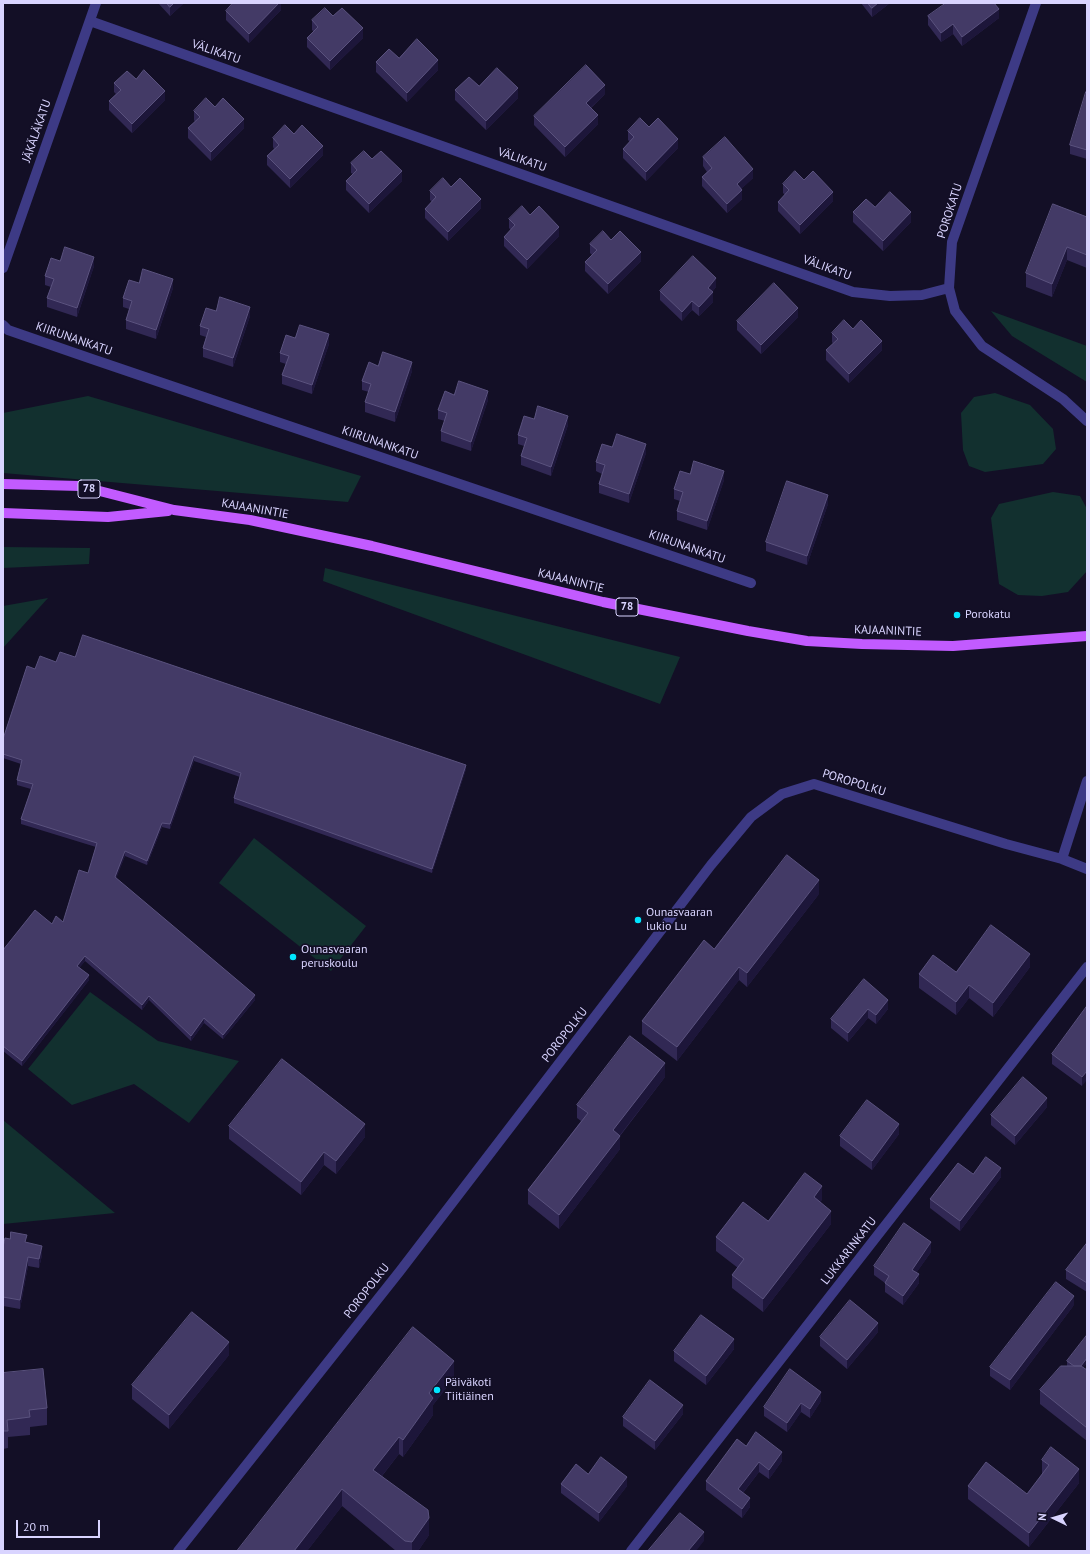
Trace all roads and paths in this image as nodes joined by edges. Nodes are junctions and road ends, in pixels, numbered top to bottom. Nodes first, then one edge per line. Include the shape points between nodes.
1 (96, 3) edge
2 (1036, 3) edge
3 (90, 21) junction
4 (3, 268) edge
5 (949, 288) junction
6 (3, 325) edge
7 (1087, 421) edge
8 (3, 484) edge
9 (174, 510) junction
10 (3, 513) edge
11 (751, 582) dead end
12 (1087, 636) edge
13 (1087, 780) edge
14 (1062, 859) junction
15 (1087, 869) edge
16 (1087, 967) edge
17 (178, 1551) edge
18 (631, 1551) edge

1 - 3 street, JÄKÄLÄKATU
2 - 5 street, POROKATU via 952,242
3 - 4 street, JÄKÄLÄKATU
3 - 5 street, VÄLIKATU via 853,292 890,296 922,295
5 - 7 street, POROKATU via 955,311 982,346 1063,399
6 - 11 street, KIIRUNANKATU via 8,330 89,358
8 - 9 main road, KAJAANINTIE / 78 via 80,486
9 - 10 main road, KAJAANINTIE / 78 via 108,517
9 - 12 main road, KAJAANINTIE / 78 via 250,520 372,546 603,602 807,641 953,646
13 - 14 street
14 - 15 street, POROPOLKU
14 - 17 street, POROPOLKU via 814,784 782,794 751,817 711,865 400,1271
16 - 18 street, LUKKARINKATU

